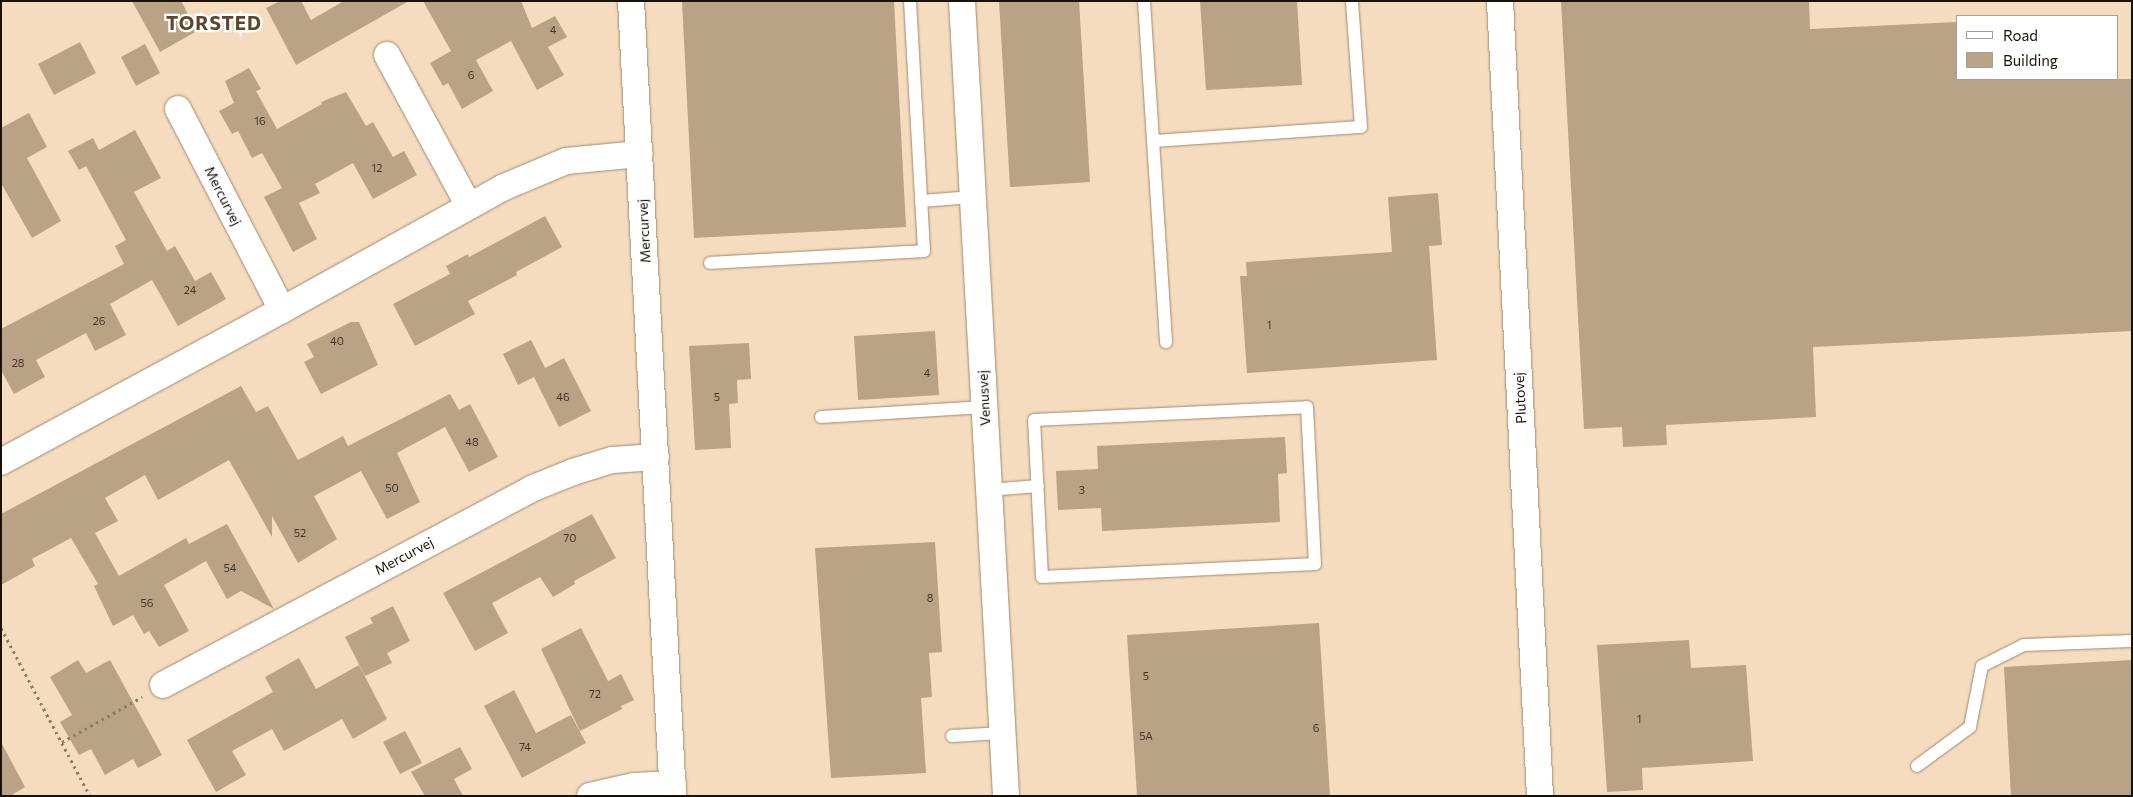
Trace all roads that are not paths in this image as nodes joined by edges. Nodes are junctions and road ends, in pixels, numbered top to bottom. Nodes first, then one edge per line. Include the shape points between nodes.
1 (631, 1) edge
2 (910, 1) edge
3 (962, 1) edge
4 (1144, 1) edge
5 (1352, 1) edge
6 (1500, 1) edge
7 (386, 55) dead end
8 (178, 109) dead end
9 (1153, 141) junction
10 (640, 154) junction
11 (973, 197) junction
12 (921, 201) junction
13 (469, 206) junction
14 (710, 263) dead end
15 (282, 310) junction
16 (1166, 342) dead end
17 (985, 407) junction
18 (820, 417) dead end
19 (656, 457) junction
20 (1, 462) edge
21 (1038, 486) junction
22 (989, 490) junction
23 (2132, 640) edge
24 (163, 684) road end
25 (1002, 733) junction
26 (952, 736) dead end
27 (1918, 766) dead end
28 (673, 790) edge
29 (590, 796) edge
30 (1006, 796) edge
31 (1540, 796) edge

1 - 10 street, Mercurvej
2 - 12 lane
3 - 11 street, Venusvej
4 - 9 lane
5 - 9 lane via 1361,127
6 - 31 street, Plutovej
7 - 13 street
8 - 15 street, Mercurvej
9 - 16 lane
10 - 13 street via 566,160
10 - 19 street, Mercurvej
11 - 12 lane
11 - 17 street, Venusvej
12 - 14 lane via 924,251
13 - 15 street
15 - 20 street
17 - 18 lane
17 - 22 street, Venusvej
19 - 24 street, Mercurvej via 612,460 530,489
19 - 28 street, Mercurvej
21 - 21 lane via 1042,577 1315,564 1307,407 1034,420
21 - 22 lane
22 - 25 street, Venusvej
23 - 27 lane via 2024,645 1982,666 1970,726
25 - 26 lane
25 - 30 street, Venusvej
28 - 29 street, Mercurvej via 634,786

